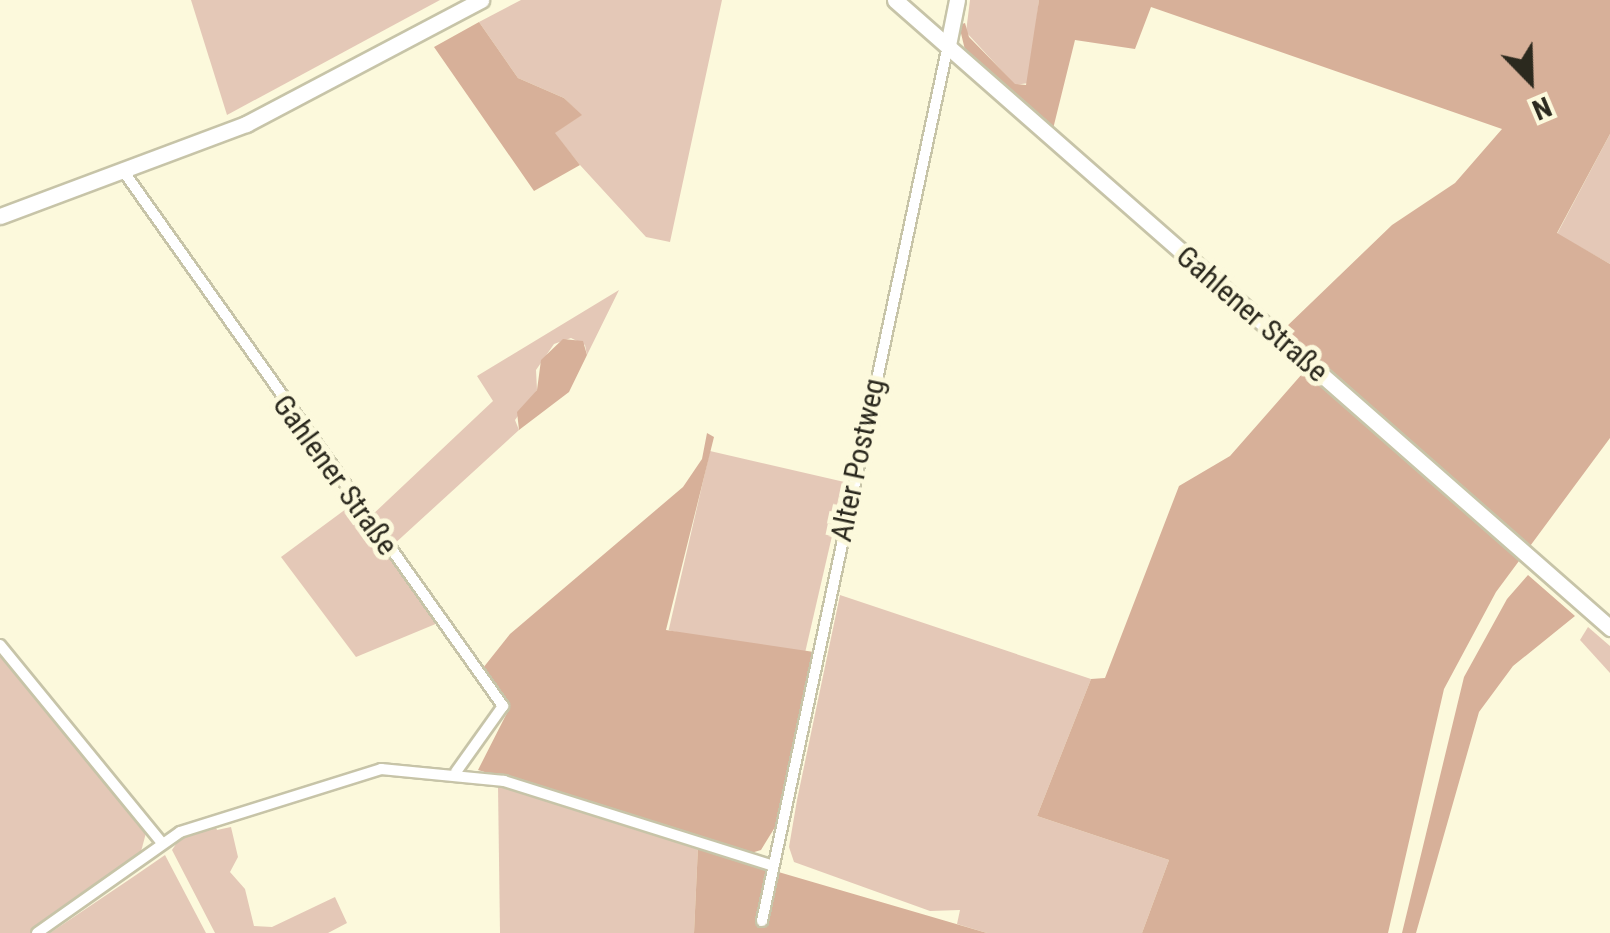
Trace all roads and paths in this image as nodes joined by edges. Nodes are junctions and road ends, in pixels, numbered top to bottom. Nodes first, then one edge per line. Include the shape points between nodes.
1 (481, 0) edge
2 (894, 0) edge
3 (957, 0) edge
4 (948, 46) junction
5 (124, 172) junction
6 (0, 216) edge
7 (1610, 628) edge
8 (0, 645) edge
9 (456, 772) junction
10 (160, 842) junction
11 (772, 866) junction
12 (762, 922) dead end
13 (37, 933) edge

1 - 5 main road via 246,124
2 - 4 main road, Gahlener Straße
3 - 4 main road, Alter Postweg
4 - 7 main road, Gahlener Straße
4 - 11 street, Alter Postweg
5 - 6 main road
5 - 9 street, Gahlener Straße via 503,706
8 - 10 street
9 - 10 street via 362,772
9 - 11 street via 504,781
10 - 13 street via 142,864
11 - 12 street, Alter Postweg

